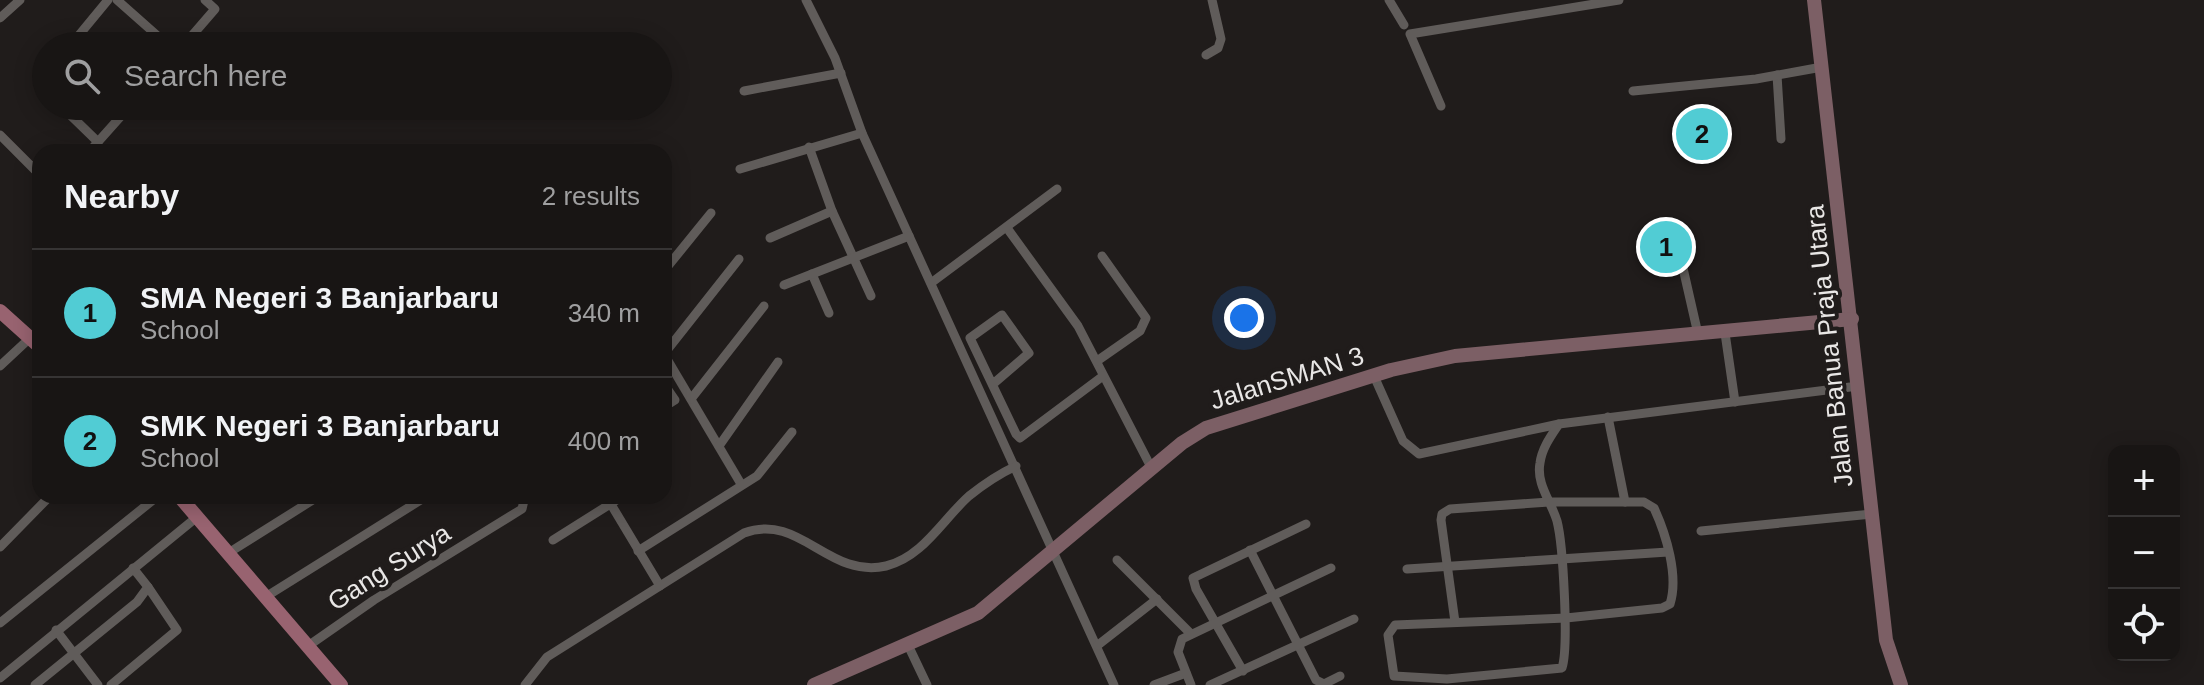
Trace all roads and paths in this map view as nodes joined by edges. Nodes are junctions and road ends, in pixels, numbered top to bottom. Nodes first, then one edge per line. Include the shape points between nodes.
1 (20, 0) edge
2 (108, 0) edge
3 (117, 0) edge
4 (205, 0) edge
5 (224, 0) edge
6 (806, 0) edge
7 (1212, 0) edge
8 (1389, 0) edge
9 (1619, 0) edge
10 (1814, 0) edge
11 (215, 9) junction
12 (0, 18) edge
13 (1404, 25) dead end
14 (84, 32) edge
15 (153, 32) edge
16 (195, 32) edge
17 (1206, 55) dead end
18 (1822, 67) junction
19 (841, 73) junction
20 (1777, 75) junction
21 (744, 91) dead end
22 (1633, 91) dead end
23 (1441, 106) dead end
24 (75, 120) edge
25 (118, 120) edge
26 (862, 133) junction
27 (0, 135) edge
28 (1781, 139) dead end
29 (98, 142) joint
30 (809, 147) junction
31 (32, 167) edge
32 (740, 169) dead end
33 (1057, 189) dead end
34 (832, 211) junction
35 (711, 213) dead end
36 (1007, 228) junction
37 (1675, 233) dead end
38 (909, 236) junction
39 (770, 238) dead end
40 (1102, 256) dead end
41 (856, 257) junction
42 (739, 259) dead end
43 (672, 261) edge
44 (812, 274) junction
45 (931, 283) junction
46 (784, 285) dead end
47 (871, 296) dead end
48 (764, 306) dead end
49 (0, 311) edge
50 (829, 313) dead end
51 (1852, 319) junction
52 (1725, 333) junction
53 (1698, 334) junction
54 (32, 339) edge
55 (32, 344) edge
56 (672, 344) edge
57 (1097, 361) junction
58 (778, 362) dead end
59 (0, 366) edge
60 (672, 367) edge
61 (1103, 376) junction
62 (1374, 376) junction
63 (993, 384) junction
64 (1858, 386) junction
65 (672, 396) edge
66 (689, 396) junction
67 (675, 400) junction
68 (672, 402) edge
69 (1735, 402) junction
70 (1608, 417) junction
71 (1559, 424) junction
72 (792, 432) dead end
73 (719, 446) junction
74 (1016, 466) junction
75 (1152, 469) junction
76 (741, 484) junction
77 (1549, 502) junction
78 (1625, 502) junction
79 (42, 504) edge
80 (148, 504) edge
81 (186, 504) edge
82 (306, 504) edge
83 (414, 504) edge
84 (523, 504) edge
85 (602, 504) edge
86 (610, 504) edge
87 (1872, 514) junction
88 (197, 517) junction
89 (1306, 524) dead end
90 (1701, 531) dead end
91 (553, 540) dead end
92 (0, 547) edge
93 (1054, 550) junction
94 (1250, 550) junction
95 (638, 551) junction
96 (230, 552) junction
97 (1668, 552) junction
98 (1117, 560) dead end
99 (1560, 561) junction
100 (133, 568) junction
101 (1331, 568) dead end
102 (1448, 568) junction
103 (1407, 569) dead end
104 (660, 586) junction
105 (148, 587) junction
106 (267, 596) junction
107 (1272, 596) junction
108 (1157, 599) junction
109 (1566, 618) junction
110 (1354, 619) dead end
111 (1455, 622) junction
112 (0, 623) edge
113 (1216, 623) junction
114 (56, 630) junction
115 (1191, 634) junction
116 (907, 643) junction
117 (1098, 645) junction
118 (1297, 645) junction
119 (308, 646) junction
120 (73, 652) junction
121 (1243, 671) junction
122 (1186, 673) junction
123 (1340, 676) dead end
124 (0, 678) edge
125 (1519, 680) edge
126 (35, 685) edge
127 (98, 685) edge
128 (111, 685) edge
129 (341, 685) edge
130 (525, 685) edge
131 (814, 685) edge
132 (927, 685) edge
133 (1114, 685) edge
134 (1154, 685) edge
135 (1191, 685) edge
136 (1210, 685) edge
137 (1901, 685) edge

1 - 12 street
2 - 14 street
3 - 15 street
4 - 11 street
5 - 11 street
6 - 19 street
7 - 17 street via 1221,39
8 - 13 street
9 - 23 street via 1410,34
10 - 18 street, Jalan Banua Praja Utara
11 - 16 street
18 - 20 street
18 - 51 street, Jalan Banua Praja Utara
19 - 21 street
19 - 26 street
20 - 22 street
20 - 28 street
24 - 29 street
25 - 29 street
26 - 30 street
26 - 38 street
27 - 31 street
30 - 32 street
30 - 34 street
33 - 36 street
34 - 39 street
34 - 41 street
35 - 43 street
36 - 45 street
36 - 57 street
37 - 53 street
38 - 41 street
38 - 45 street
40 - 57 street via 1146,318 1140,331
41 - 44 street
41 - 47 street
42 - 56 street
44 - 46 street
44 - 50 street
45 - 74 street
48 - 66 street
49 - 54 main road
51 - 52 street, JalanSMAN 3
51 - 64 street, Jalan Banua Praja Utara
52 - 53 street, JalanSMAN 3
52 - 69 street
53 - 62 street, JalanSMAN 3 via 1455,356
55 - 59 street
57 - 61 street
58 - 73 street
60 - 66 street
61 - 63 street via 1020,438
61 - 75 street
62 - 71 street via 1403,441 1419,454
62 - 75 street, JalanSMAN 3 via 1206,428
63 - 63 street via 970,338 1002,315 1029,353
64 - 69 street
64 - 87 street, Jalan Banua Praja Utara
65 - 67 street
66 - 67 street
66 - 73 street
67 - 68 street
69 - 70 street
70 - 71 street
70 - 78 street
71 - 77 street via 1540,462 1539,477
72 - 76 street via 757,476
73 - 76 street
74 - 93 street
74 - 104 street via 969,497 930,539 894,563 859,568 785,531 753,529
75 - 93 street, JalanSMAN 3
76 - 95 street
77 - 78 street
77 - 99 street via 1558,524
77 - 102 street via 1445,511 1441,520
78 - 97 street via 1654,508
79 - 92 street
80 - 112 street
81 - 88 main road
82 - 96 street
83 - 106 street
84 - 119 street, Gang Surya
85 - 91 street
86 - 95 street
87 - 90 street
87 - 137 street, Jalan Banua Praja Utara via 1886,640
88 - 96 main road
88 - 100 street
89 - 94 street
93 - 116 street, JalanSMAN 3 via 978,613
93 - 117 street
94 - 107 street
94 - 113 street via 1193,578
95 - 104 street
96 - 106 main road
97 - 99 street
97 - 109 street via 1672,600 1666,607
98 - 108 street
99 - 102 street
99 - 109 street
100 - 105 street
100 - 114 street
101 - 107 street
102 - 103 street
102 - 111 street
104 - 130 street via 547,657
105 - 120 street via 137,602
105 - 128 street via 177,630
106 - 119 main road
107 - 113 street
107 - 118 street
108 - 115 street
108 - 117 street
109 - 111 street
109 - 125 street via 1562,668
110 - 118 street
111 - 125 street via 1391,627 1394,676
113 - 115 street
113 - 121 street
114 - 120 street
114 - 124 street
115 - 122 street via 1178,645
116 - 131 street, JalanSMAN 3
116 - 132 street
117 - 133 street
118 - 121 street
118 - 123 street via 1319,684
119 - 129 main road
120 - 126 street
120 - 127 street
121 - 136 street
122 - 134 street
122 - 135 street

